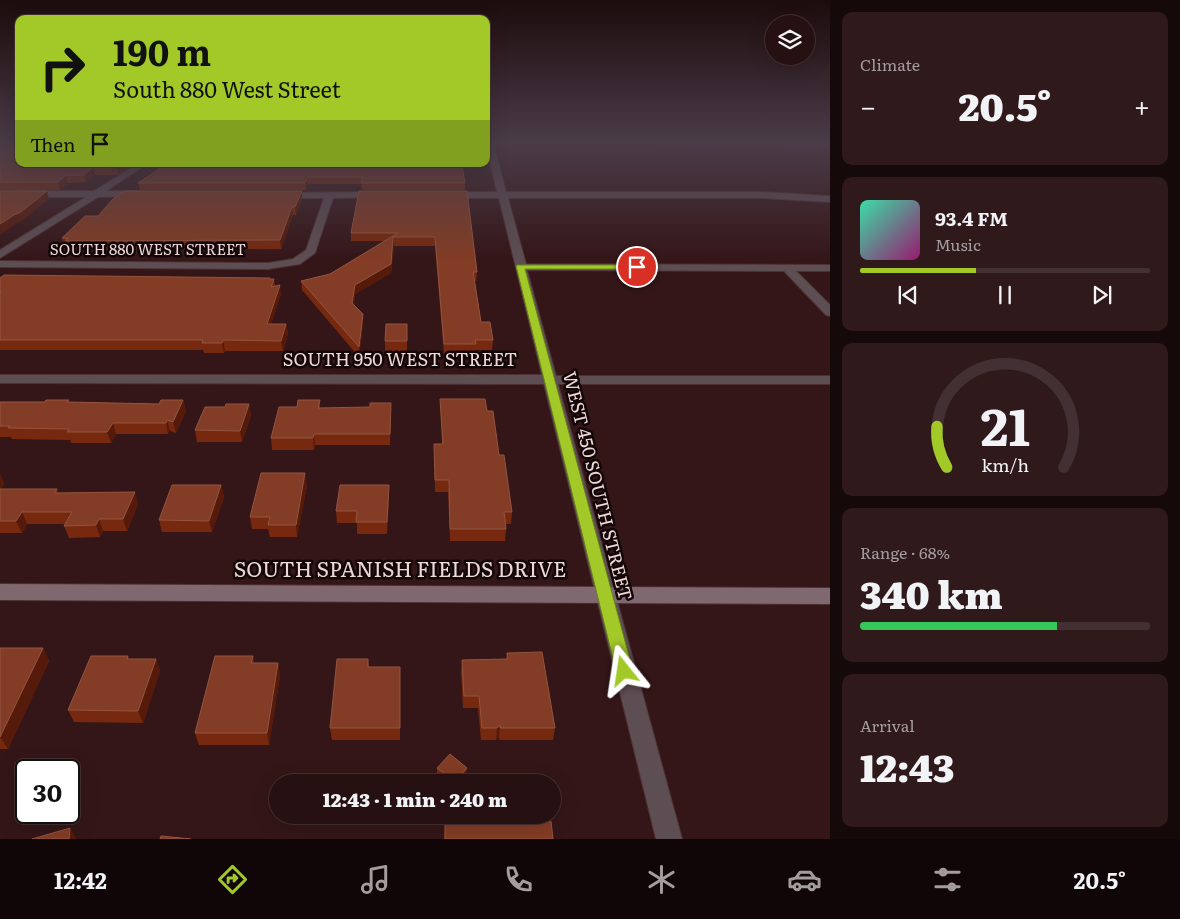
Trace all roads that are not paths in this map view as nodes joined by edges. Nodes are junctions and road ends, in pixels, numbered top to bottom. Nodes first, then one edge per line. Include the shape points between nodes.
1 (114, 182) edge
2 (499, 182) edge
3 (0, 194) edge
4 (95, 194) junction
5 (153, 194) edge
6 (270, 194) edge
7 (329, 195) junction
8 (385, 195) edge
9 (433, 195) edge
10 (502, 195) junction
11 (830, 199) edge
12 (0, 255) edge
13 (0, 264) edge
14 (520, 266) junction
15 (787, 268) junction
16 (830, 268) edge
17 (830, 312) edge
18 (549, 378) junction
19 (0, 379) edge
20 (830, 380) edge
21 (0, 592) edge
22 (605, 595) junction
23 (830, 596) edge
24 (669, 839) edge

1 - 4 street
2 - 10 street, WEST 450 SOUTH STREET
3 - 4 street
4 - 5 street
4 - 12 street
6 - 7 street
7 - 8 street
7 - 13 street, SOUTH 880 WEST STREET via 311,251 296,262 268,266
9 - 10 street
10 - 11 street via 761,195
10 - 14 street, WEST 450 SOUTH STREET
14 - 15 street
14 - 18 street, WEST 450 SOUTH STREET
15 - 16 street
15 - 17 street
18 - 19 street, SOUTH 950 WEST STREET
18 - 20 street, SOUTH 950 WEST STREET
18 - 22 street, WEST 450 SOUTH STREET
21 - 22 street, SOUTH SPANISH FIELDS DRIVE
22 - 23 street, SOUTH SPANISH FIELDS DRIVE
22 - 24 street, WEST 450 SOUTH STREET

